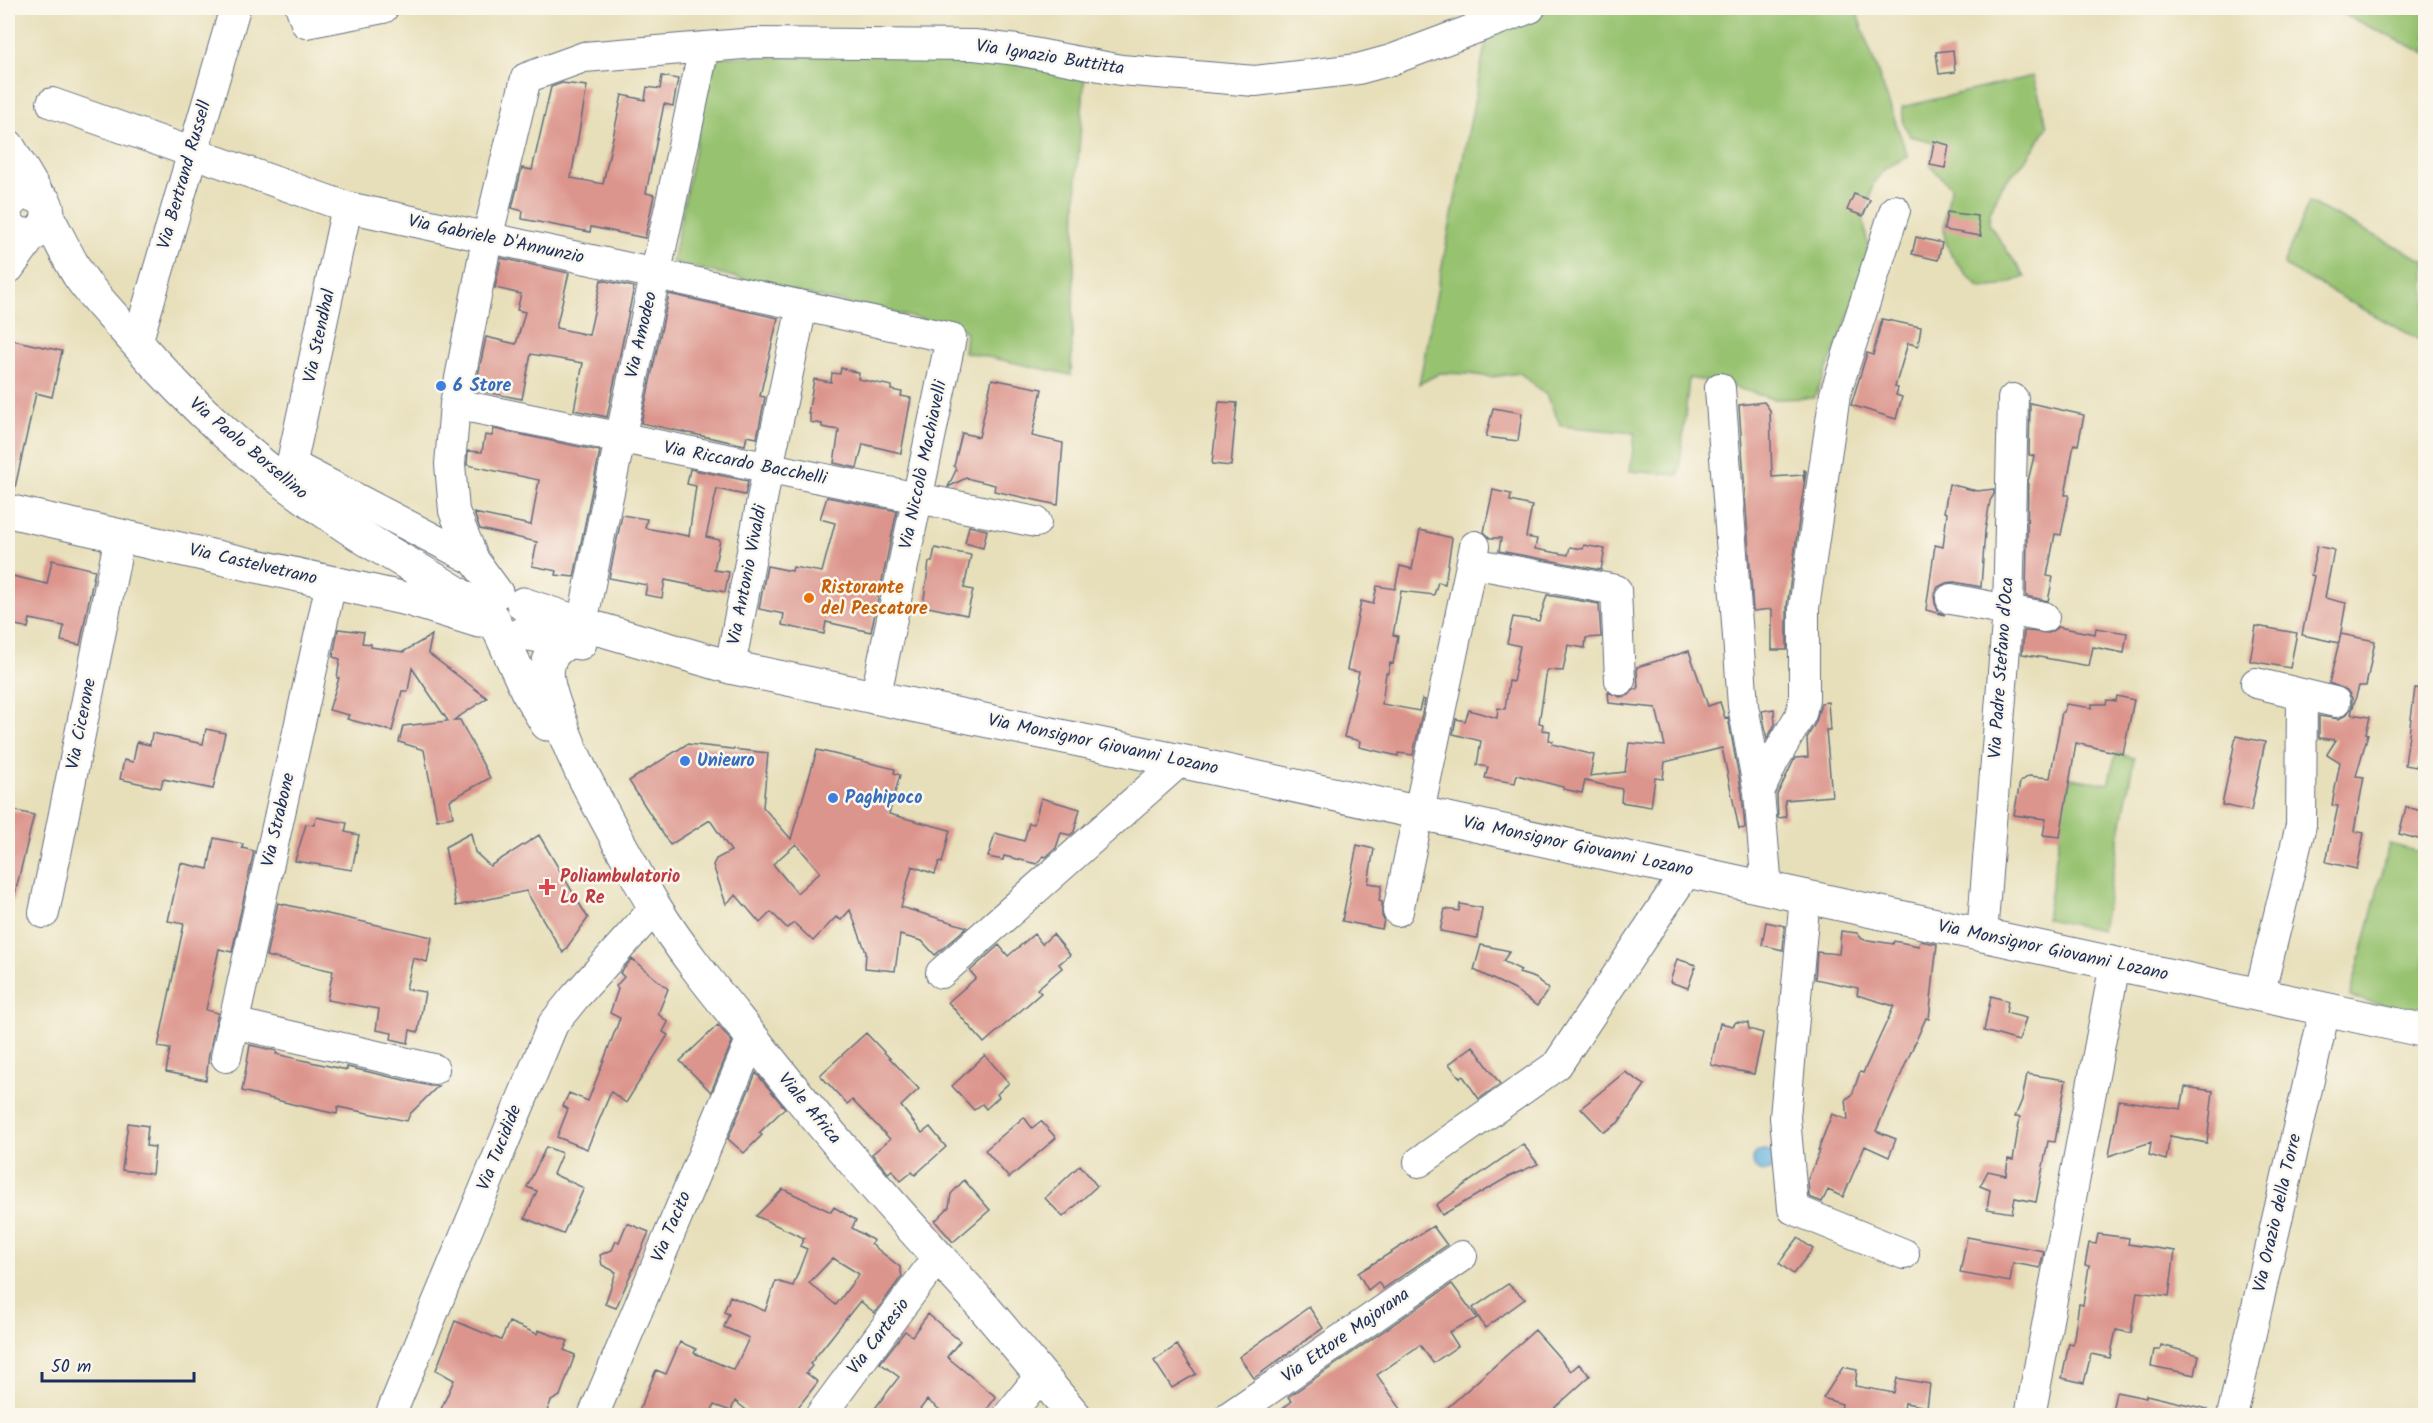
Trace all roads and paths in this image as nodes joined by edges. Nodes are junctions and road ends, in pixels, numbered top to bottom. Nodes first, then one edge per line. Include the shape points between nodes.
1 (235, 8) edge
2 (300, 8) edge
3 (383, 8) edge
4 (1530, 8) edge
5 (704, 46) junction
6 (52, 104) dead end
7 (8, 146) edge
8 (192, 153) junction
9 (347, 207) junction
10 (1895, 210) dead end
11 (27, 219) edge
12 (487, 239) junction
13 (8, 267) edge
14 (656, 275) junction
15 (802, 306) junction
16 (951, 338) joint
17 (136, 343) junction
18 (1720, 388) dead end
19 (2013, 399) dead end
20 (455, 404) junction
21 (619, 438) junction
22 (768, 468) junction
23 (290, 475) junction
24 (916, 498) junction
25 (8, 511) edge
26 (1036, 522) dead end
27 (120, 536) junction
28 (474, 560) junction
29 (332, 583) junction
30 (1951, 599) dead end
31 (2008, 610) junction
32 (2044, 617) dead end
33 (512, 619) junction
34 (577, 633) junction
35 (730, 667) junction
36 (1620, 680) dead end
37 (2256, 683) dead end
38 (2302, 694) junction
39 (875, 699) junction
40 (2336, 702) dead end
41 (566, 739) junction
42 (1180, 761) junction
43 (582, 774) junction
44 (1759, 792) junction
45 (1418, 812) junction
46 (1687, 871) junction
47 (1767, 889) junction
48 (1805, 897) junction
49 (655, 908) junction
50 (1398, 911) dead end
51 (44, 912) dead end
52 (1982, 935) junction
53 (2115, 964) junction
54 (941, 973) dead end
55 (2259, 996) junction
56 (2325, 1010) junction
57 (233, 1023) junction
58 (2426, 1031) edge
59 (752, 1038) junction
60 (226, 1057) dead end
61 (434, 1069) dead end
62 (1419, 1162) dead end
63 (1904, 1254) dead end
64 (1462, 1256) dead end
65 (937, 1258) junction
66 (1041, 1375) junction
67 (390, 1416) edge
68 (593, 1416) edge
69 (820, 1416) edge
70 (1008, 1416) edge
71 (1075, 1416) edge
72 (1230, 1416) edge
73 (2030, 1416) edge
74 (2232, 1416) edge

1 - 8 street, Via Bertrand Russell
2 - 3 street via 306,23
4 - 5 street, Via Ignazio Buttitta via 1391,60 1337,72 1255,81 1121,70 974,45
5 - 12 street, Via Ignazio Buttitta via 584,57 526,78
5 - 14 street, Via Amodeo
6 - 8 street, Via Gabriele D'Annunzio
7 - 11 main road, Via Paolo Borsellino
8 - 9 street, Via Gabriele D'Annunzio
8 - 17 street, Via Bertrand Russell
9 - 12 street, Via Gabriele D'Annunzio
9 - 23 street, Via Stendhal
10 - 44 street via 1835,394 1804,608 1801,714
11 - 13 main road
11 - 17 main road, Via Paolo Borsellino
12 - 14 street, Via Gabriele D'Annunzio
12 - 20 street
14 - 15 street, Via Gabriele D'Annunzio
14 - 21 street, Via Amodeo
15 - 16 street, Via Gabriele D'Annunzio
15 - 22 street, Via Antonio Vivaldi
16 - 24 street, Via Niccolò Machiavelli
17 - 23 main road, Via Paolo Borsellino via 210,421
18 - 44 street via 1743,706
19 - 31 street, Via Padre Stefano d'Oca
20 - 21 street, Via Riccardo Bacchelli
20 - 28 street via 450,464 454,512
21 - 22 street, Via Riccardo Bacchelli
21 - 34 street, Via Amodeo
22 - 24 street, Via Riccardo Bacchelli
22 - 35 street, Via Antonio Vivaldi
23 - 28 street
23 - 33 main road, Via Paolo Borsellino via 351,529 386,550 432,564
24 - 26 street, Via Riccardo Bacchelli
24 - 39 street, Via Niccolò Machiavelli
25 - 27 main road, Via Castelvetrano
27 - 29 main road, Via Castelvetrano
27 - 51 street, Via Cicerone
28 - 33 street
29 - 33 main road, Via Castelvetrano via 456,612
29 - 57 street, Via Strabone
30 - 31 street
31 - 32 street
31 - 52 street, Via Padre Stefano d'Oca
33 - 34 main road, Via Monsignor Giovanni Lozano
33 - 41 main road via 539,691
33 - 43 main road via 527,691
34 - 35 main road, Via Monsignor Giovanni Lozano
34 - 41 main road via 554,652 547,673
35 - 39 main road, Via Monsignor Giovanni Lozano
36 - 45 street via 1616,590 1474,554
37 - 38 street
38 - 40 street
38 - 55 street via 2301,825
39 - 42 main road, Via Monsignor Giovanni Lozano
41 - 43 main road
42 - 45 main road, Via Monsignor Giovanni Lozano
42 - 54 street
43 - 49 main road, Viale Africa
44 - 47 street
45 - 46 main road, Via Monsignor Giovanni Lozano
45 - 50 street
46 - 47 main road, Via Monsignor Giovanni Lozano
46 - 62 street via 1557,1065
47 - 48 main road, Via Monsignor Giovanni Lozano
48 - 52 main road, Via Monsignor Giovanni Lozano
48 - 63 street via 1785,1118 1792,1209
49 - 59 main road, Viale Africa
49 - 67 street, Via Tucidide via 553,1024
52 - 53 main road, Via Monsignor Giovanni Lozano
53 - 55 main road, Via Monsignor Giovanni Lozano
53 - 73 street
55 - 56 main road, Via Monsignor Giovanni Lozano
56 - 58 main road, Via Monsignor Giovanni Lozano
56 - 74 street, Via Orazio della Torre
57 - 60 street, Via Strabone
57 - 61 street
59 - 65 main road, Viale Africa via 800,1100
59 - 68 street, Via Tacito
64 - 72 street, Via Ettore Majorana
65 - 66 main road, Viale Africa
65 - 69 street, Via Cartesio
66 - 70 street
66 - 71 main road, Viale Africa

